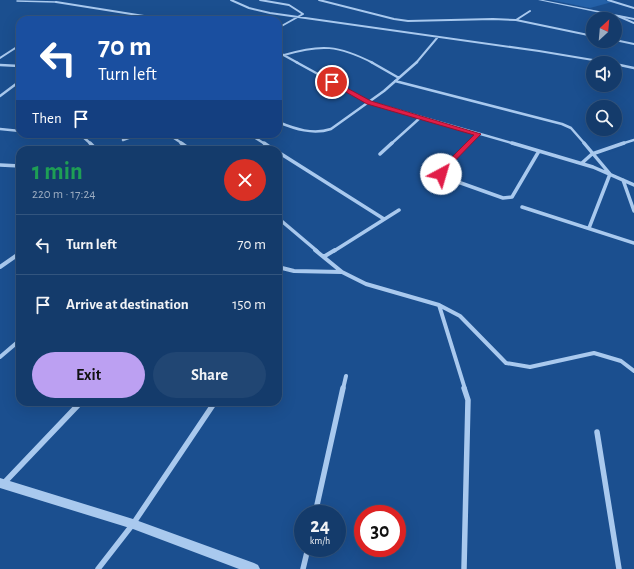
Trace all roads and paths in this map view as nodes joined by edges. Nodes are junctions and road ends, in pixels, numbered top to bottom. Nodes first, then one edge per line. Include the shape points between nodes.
1 (231, 0) edge
2 (260, 0) edge
3 (291, 0) edge
4 (319, 0) edge
5 (539, 0) edge
6 (608, 0) edge
7 (16, 1) dead end
8 (56, 2) joint
9 (287, 4) junction
10 (634, 8) edge
11 (530, 11) dead end
12 (598, 12) edge
13 (144, 16) edge
14 (622, 17) edge
15 (297, 18) junction
16 (622, 18) edge
17 (634, 19) edge
18 (516, 20) junction
19 (634, 23) edge
20 (282, 26) edge
21 (586, 35) edge
22 (437, 38) junction
23 (622, 41) edge
24 (634, 44) edge
25 (16, 48) edge
26 (283, 55) joint
27 (0, 58) edge
28 (586, 59) edge
29 (0, 64) edge
30 (622, 65) edge
31 (16, 66) edge
32 (634, 68) edge
33 (399, 78) junction
34 (395, 81) junction
35 (16, 83) edge
36 (0, 96) edge
37 (369, 102) junction
38 (421, 117) junction
39 (282, 123) edge
40 (0, 129) edge
41 (16, 130) edge
42 (478, 134) junction
43 (84, 138) edge
44 (128, 138) edge
45 (173, 138) edge
46 (255, 138) edge
47 (123, 140) dead end
48 (634, 140) edge
49 (93, 146) edge
50 (184, 146) edge
51 (268, 146) edge
52 (539, 151) junction
53 (380, 154) dead end
54 (592, 154) junction
55 (282, 155) edge
56 (582, 163) junction
57 (0, 165) edge
58 (16, 166) edge
59 (610, 174) junction
60 (623, 179) junction
61 (634, 185) edge
62 (522, 207) dead end
63 (399, 210) dead end
64 (634, 211) edge
65 (384, 219) junction
66 (282, 221) edge
67 (589, 228) junction
68 (634, 243) edge
69 (16, 256) edge
70 (324, 256) junction
71 (0, 267) edge
72 (282, 268) edge
73 (342, 272) junction
74 (439, 305) junction
75 (16, 343) edge
76 (0, 356) edge
77 (634, 371) edge
78 (346, 376) dead end
79 (77, 406) edge
80 (212, 406) edge
81 (597, 432) dead end
82 (1, 483) edge
83 (317, 505) edge
84 (133, 524) junction
85 (306, 557) edge
86 (98, 569) edge
87 (254, 569) edge
88 (303, 569) edge
89 (464, 569) edge
90 (619, 569) edge

1 - 15 street via 270,14
2 - 9 street
3 - 9 street
4 - 18 street via 408,21
5 - 12 street
6 - 10 street
7 - 8 lane
8 - 13 street
9 - 15 street via 303,14
11 - 18 street
14 - 17 street
15 - 20 street
15 - 22 street
16 - 19 street
18 - 21 street
22 - 28 street
22 - 33 street
23 - 24 street
25 - 27 street
26 - 33 street via 318,47 347,51
26 - 37 street
29 - 31 street
30 - 32 street
33 - 34 street
34 - 37 street
34 - 54 street via 568,126
35 - 36 street
37 - 38 street
37 - 39 street via 328,131 307,132
38 - 42 street
38 - 53 street
40 - 41 street
42 - 52 street
42 - 52 street via 441,174 503,198 512,197
43 - 49 street
44 - 47 street
45 - 50 street
46 - 51 street
48 - 54 street
52 - 56 street
54 - 56 street
54 - 59 street
55 - 65 street
56 - 59 street
57 - 58 street
59 - 60 street
59 - 67 street
60 - 61 street
60 - 64 street
62 - 67 street
63 - 65 street
65 - 70 street
66 - 70 street
67 - 68 street
69 - 71 street
70 - 73 street
72 - 73 street via 294,271
73 - 74 street via 366,284
74 - 77 street via 460,316 506,363 530,366 594,353 621,361
74 - 89 street via 468,400
75 - 76 street
78 - 83 street
79 - 82 street
80 - 84 street
81 - 90 street
82 - 84 street
84 - 86 street
84 - 87 street
85 - 88 street

